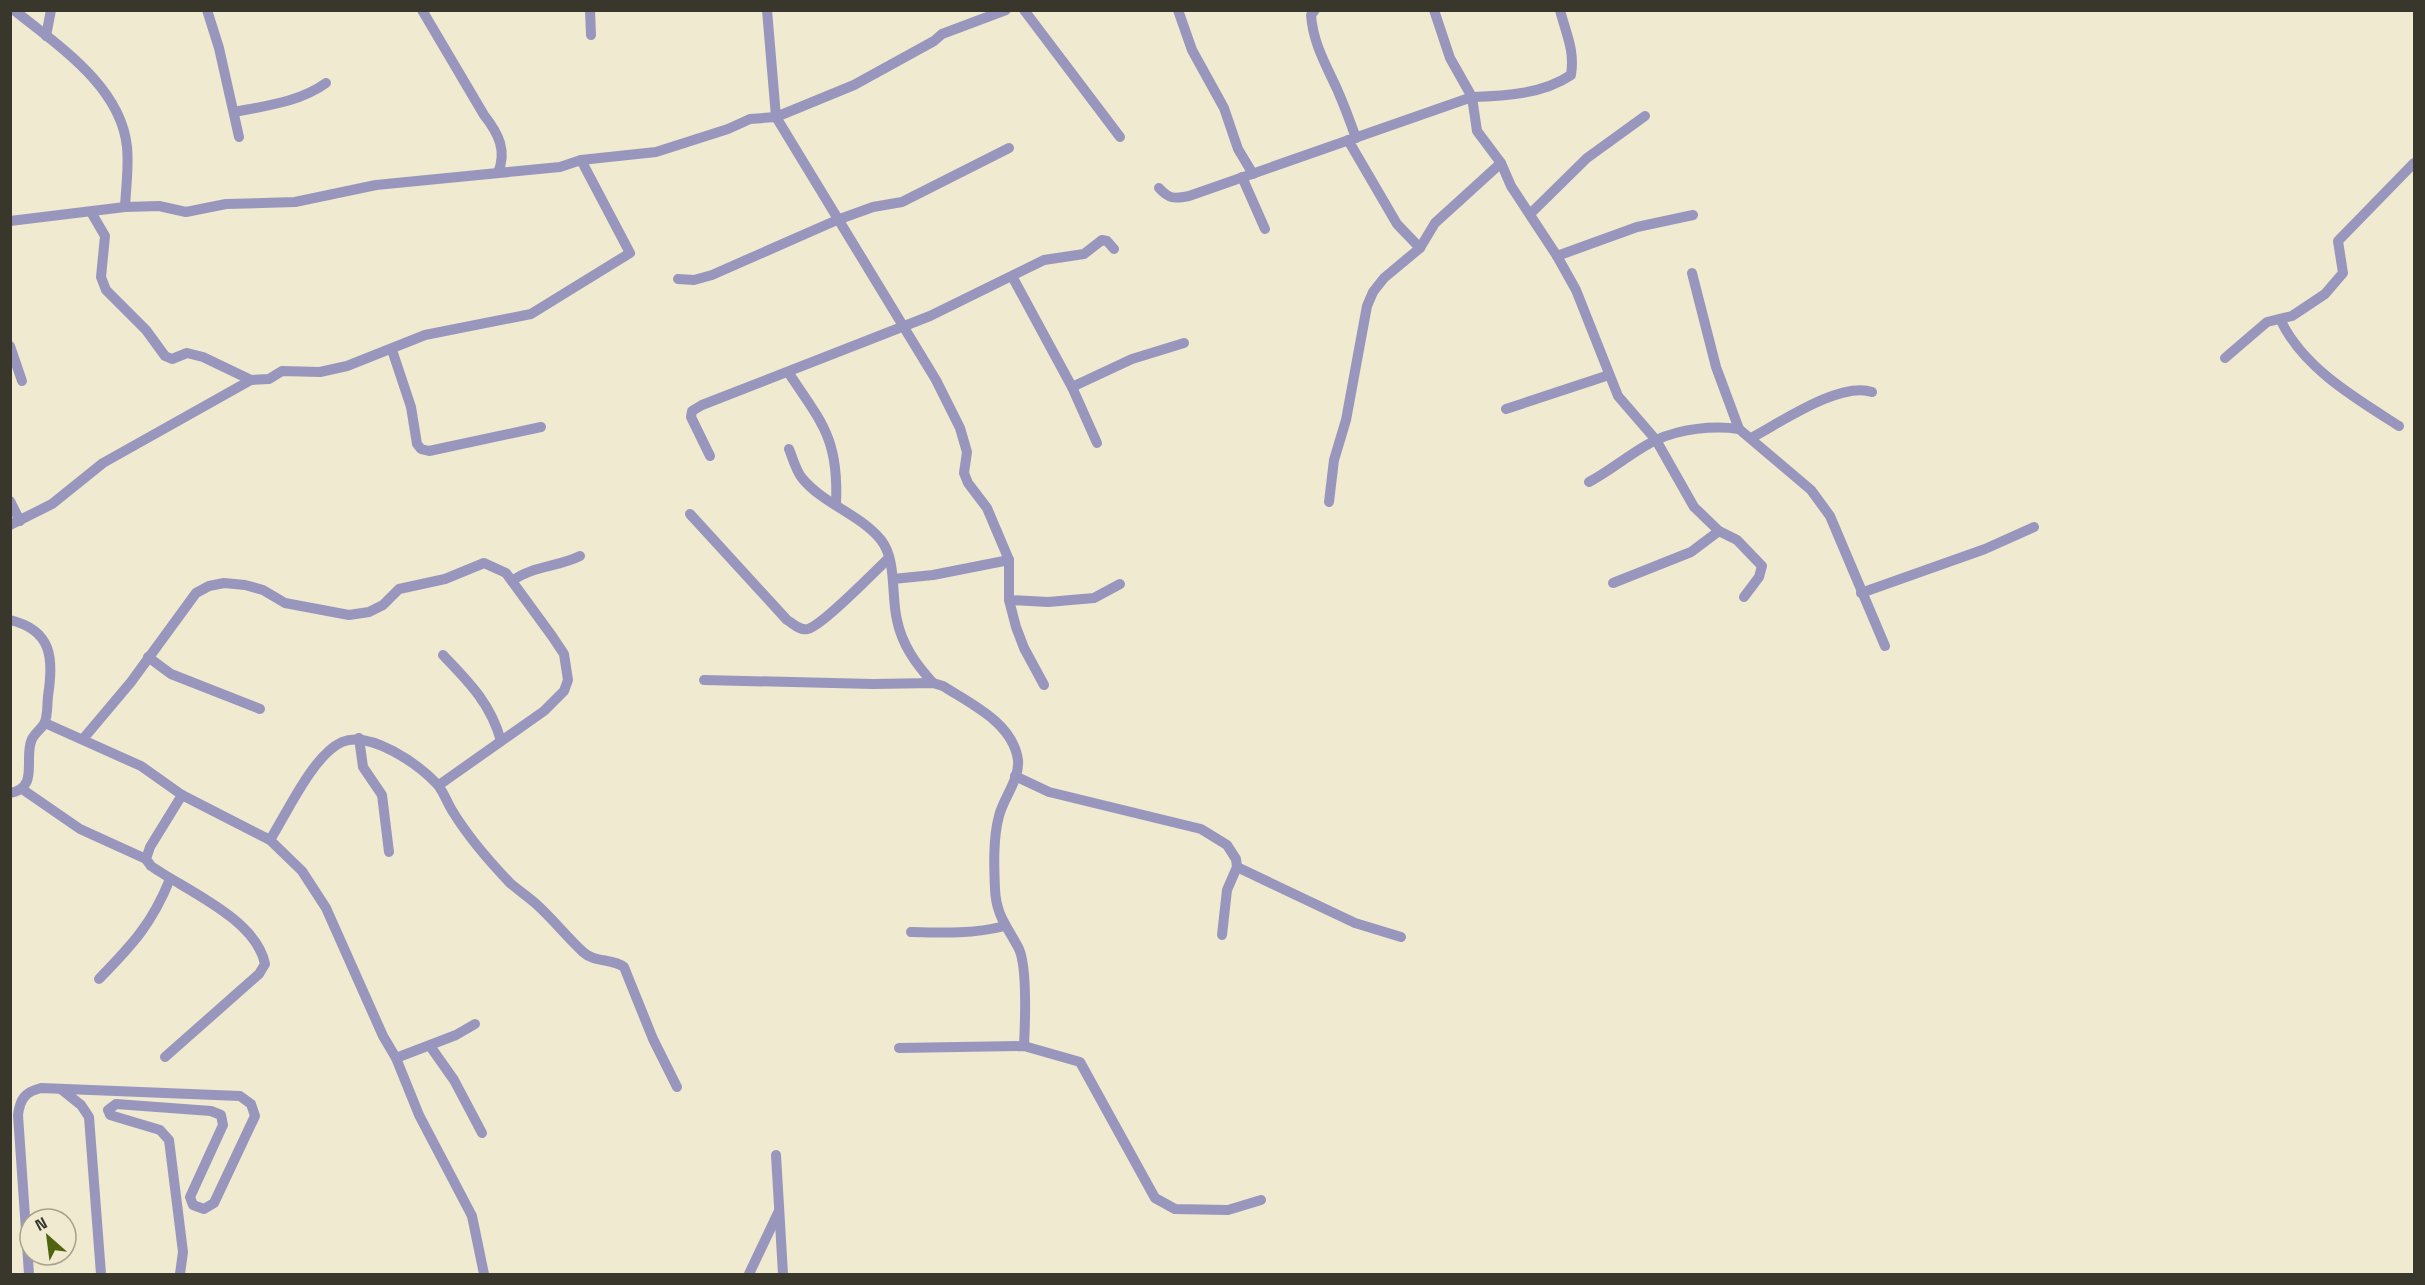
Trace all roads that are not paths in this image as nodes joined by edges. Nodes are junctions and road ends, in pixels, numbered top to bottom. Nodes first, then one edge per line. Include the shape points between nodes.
1 (14, 10) edge
2 (51, 10) edge
3 (207, 10) edge
4 (422, 10) edge
5 (590, 10) edge
6 (767, 10) edge
7 (1006, 10) edge
8 (1024, 10) edge
9 (1178, 10) edge
10 (1315, 10) edge
11 (1434, 10) edge
12 (1560, 10) edge
13 (591, 35) dead end
14 (46, 36) junction
15 (326, 83) dead end
16 (1472, 97) junction
17 (234, 112) junction
18 (1645, 116) dead end
19 (776, 117) junction
20 (1120, 137) dead end
21 (239, 138) dead end
22 (1352, 139) junction
23 (1009, 148) dead end
24 (581, 160) junction
25 (1501, 163) junction
26 (2415, 163) edge
27 (498, 174) junction
28 (1253, 174) junction
29 (1242, 177) junction
30 (1159, 188) dead end
31 (125, 207) junction
32 (91, 212) junction
33 (1530, 214) junction
34 (1693, 215) dead end
35 (837, 219) junction
36 (10, 221) edge
37 (1265, 228) dead end
38 (1420, 248) junction
39 (1114, 249) dead end
40 (1557, 256) junction
41 (1692, 273) dead end
42 (1013, 278) junction
43 (678, 279) dead end
44 (2280, 319) junction
45 (903, 324) junction
46 (1184, 343) dead end
47 (10, 346) edge
48 (392, 350) junction
49 (2225, 358) dead end
50 (788, 372) junction
51 (1609, 375) junction
52 (251, 380) junction
53 (22, 381) dead end
54 (1072, 387) junction
55 (1872, 392) dead end
56 (1506, 409) dead end
57 (2399, 426) dead end
58 (541, 427) dead end
59 (1739, 429) junction
60 (1751, 438) junction
61 (1656, 440) junction
62 (1097, 443) dead end
63 (789, 449) dead end
64 (710, 456) dead end
65 (1588, 482) dead end
66 (10, 501) edge
67 (1329, 502) dead end
68 (836, 504) junction
69 (690, 514) dead end
70 (15, 523) edge
71 (2034, 528) dead end
72 (1719, 531) junction
73 (580, 556) dead end
74 (888, 559) junction
75 (1009, 560) junction
76 (892, 579) junction
77 (512, 581) junction
78 (1613, 583) dead end
79 (1120, 584) dead end
80 (1861, 593) junction
81 (1744, 597) dead end
82 (1009, 600) junction
83 (10, 620) edge
84 (1886, 646) dead end
85 (443, 655) dead end
86 (148, 657) junction
87 (704, 680) dead end
88 (933, 683) junction
89 (1044, 685) dead end
90 (260, 709) dead end
91 (45, 723) junction
92 (83, 738) junction
93 (359, 738) junction
94 (501, 741) junction
95 (1015, 776) junction
96 (439, 785) junction
97 (22, 789) junction
98 (10, 793) edge
99 (182, 795) junction
100 (270, 840) junction
101 (389, 852) dead end
102 (146, 859) junction
103 (1237, 867) junction
104 (170, 879) junction
105 (1005, 926) junction
106 (911, 932) dead end
107 (1222, 935) dead end
108 (1401, 938) dead end
109 (99, 979) dead end
110 (475, 1024) dead end
111 (430, 1046) junction
112 (1024, 1046) junction
113 (899, 1048) dead end
114 (165, 1057) dead end
115 (396, 1058) junction
116 (677, 1087) dead end
117 (61, 1089) junction
118 (95, 1090) junction
119 (87, 1112) junction
120 (482, 1133) dead end
121 (776, 1155) dead end
122 (1261, 1200) dead end
123 (779, 1210) junction
124 (30, 1275) edge
125 (101, 1275) edge
126 (180, 1275) edge
127 (484, 1275) edge
128 (749, 1275) edge
129 (783, 1275) edge

1 - 14 street
2 - 14 street
3 - 17 street
4 - 27 street via 496,129 504,157
5 - 13 street
6 - 19 street
7 - 19 street via 942,34 854,85
8 - 20 street
9 - 28 street via 1192,50 1224,108 1238,148
10 - 22 street via 1311,22 1317,48 1341,98
11 - 16 street via 1450,58
12 - 16 street via 1572,44 1571,75 1551,86 1506,96
14 - 31 street via 98,84 116,111 127,147
15 - 17 street via 314,92
16 - 22 street
16 - 25 street via 1477,131
17 - 21 street
18 - 33 street via 1587,158
19 - 24 street via 750,119 656,152
19 - 35 street
22 - 28 street
22 - 38 street via 1397,224
23 - 35 street via 902,202
24 - 27 street via 560,167
24 - 48 street via 630,253 531,314 425,335
25 - 33 street
25 - 38 street via 1435,223
26 - 44 street via 2338,241 2343,273 2325,294 2292,316
27 - 31 street via 376,184 295,202 226,204 186,212 159,206
28 - 29 street
29 - 30 street via 1174,199
29 - 37 street
31 - 32 street
32 - 36 street
32 - 52 street via 105,236 101,277 106,290 146,330 165,356 187,353 203,357
33 - 40 street
34 - 40 street via 1637,227
35 - 43 street via 712,275
35 - 45 street
38 - 67 street via 1383,278 1367,306 1346,420 1334,460
39 - 42 street via 1102,240 1084,254 1044,260
40 - 51 street via 1576,290
41 - 59 street via 1716,367
42 - 45 street via 930,316
42 - 54 street
44 - 49 street via 2267,322
44 - 57 street via 2290,339 2342,390
45 - 50 street
45 - 75 street via 960,428 967,452 964,473 987,508
46 - 54 street via 1132,359
47 - 53 street
48 - 52 street via 320,372 282,371 269,379
48 - 58 street via 421,449 429,451
50 - 64 street via 692,411 694,427
50 - 68 street via 827,431 834,452
51 - 56 street
51 - 61 street via 1626,408
52 - 70 street via 103,463 52,504
54 - 62 street
55 - 60 street via 1857,389 1839,394
59 - 60 street
59 - 61 street via 1700,429
60 - 80 street via 1811,490 1830,516
61 - 65 street
61 - 72 street via 1694,507
63 - 68 street via 800,477
66 - 70 street
68 - 74 street via 882,541
69 - 74 street via 787,620 802,630 824,618
71 - 80 street
72 - 78 street via 1690,552
72 - 81 street via 1737,540 1762,566
73 - 77 street
74 - 76 street
75 - 76 street
75 - 82 street
76 - 88 street via 902,638 915,663
77 - 86 street via 502,570 484,563 445,579 399,589 383,605 349,615 296,606 263,590 224,583 209,586 196,593
77 - 94 street via 564,654 568,680 564,691 544,711
79 - 82 street via 1094,598
80 - 84 street
82 - 89 street via 1024,648
83 - 91 street via 32,626 41,635 49,654 51,680
85 - 94 street via 480,693
86 - 90 street via 171,674
86 - 92 street
87 - 88 street
88 - 95 street via 999,723 1018,761
91 - 92 street
91 - 97 street via 31,740 28,782
92 - 99 street via 141,766
93 - 96 street via 404,758
93 - 100 street via 343,741 329,750
93 - 101 street via 363,767 382,795
94 - 96 street
95 - 103 street via 1049,792 1200,829 1227,845
95 - 105 street via 999,816 995,864 998,906
96 - 116 street via 471,838 512,884 588,957 624,967
97 - 98 street
97 - 102 street via 80,830
99 - 100 street
99 - 102 street
100 - 115 street via 302,871 326,908
102 - 104 street
103 - 107 street via 1227,890
103 - 108 street via 1355,923
104 - 109 street via 157,911 134,943
104 - 114 street via 235,920 257,942 265,964 259,974
105 - 106 street via 953,934
105 - 112 street via 1019,948 1026,998
110 - 111 street
111 - 115 street
111 - 120 street via 454,1080
112 - 113 street
112 - 122 street via 1080,1062 1155,1198 1175,1209 1228,1210
115 - 127 street via 419,1115 472,1216
117 - 118 street
117 - 119 street
117 - 124 street via 35,1090 22,1098 19,1105
118 - 119 street
118 - 126 street via 240,1096 255,1110 251,1129 214,1203 204,1209 193,1205 190,1197 223,1125 221,1115 116,1104 108,1110 110,1115 160,1130 169,1140 183,1252
119 - 125 street
121 - 123 street
123 - 128 street
123 - 129 street

